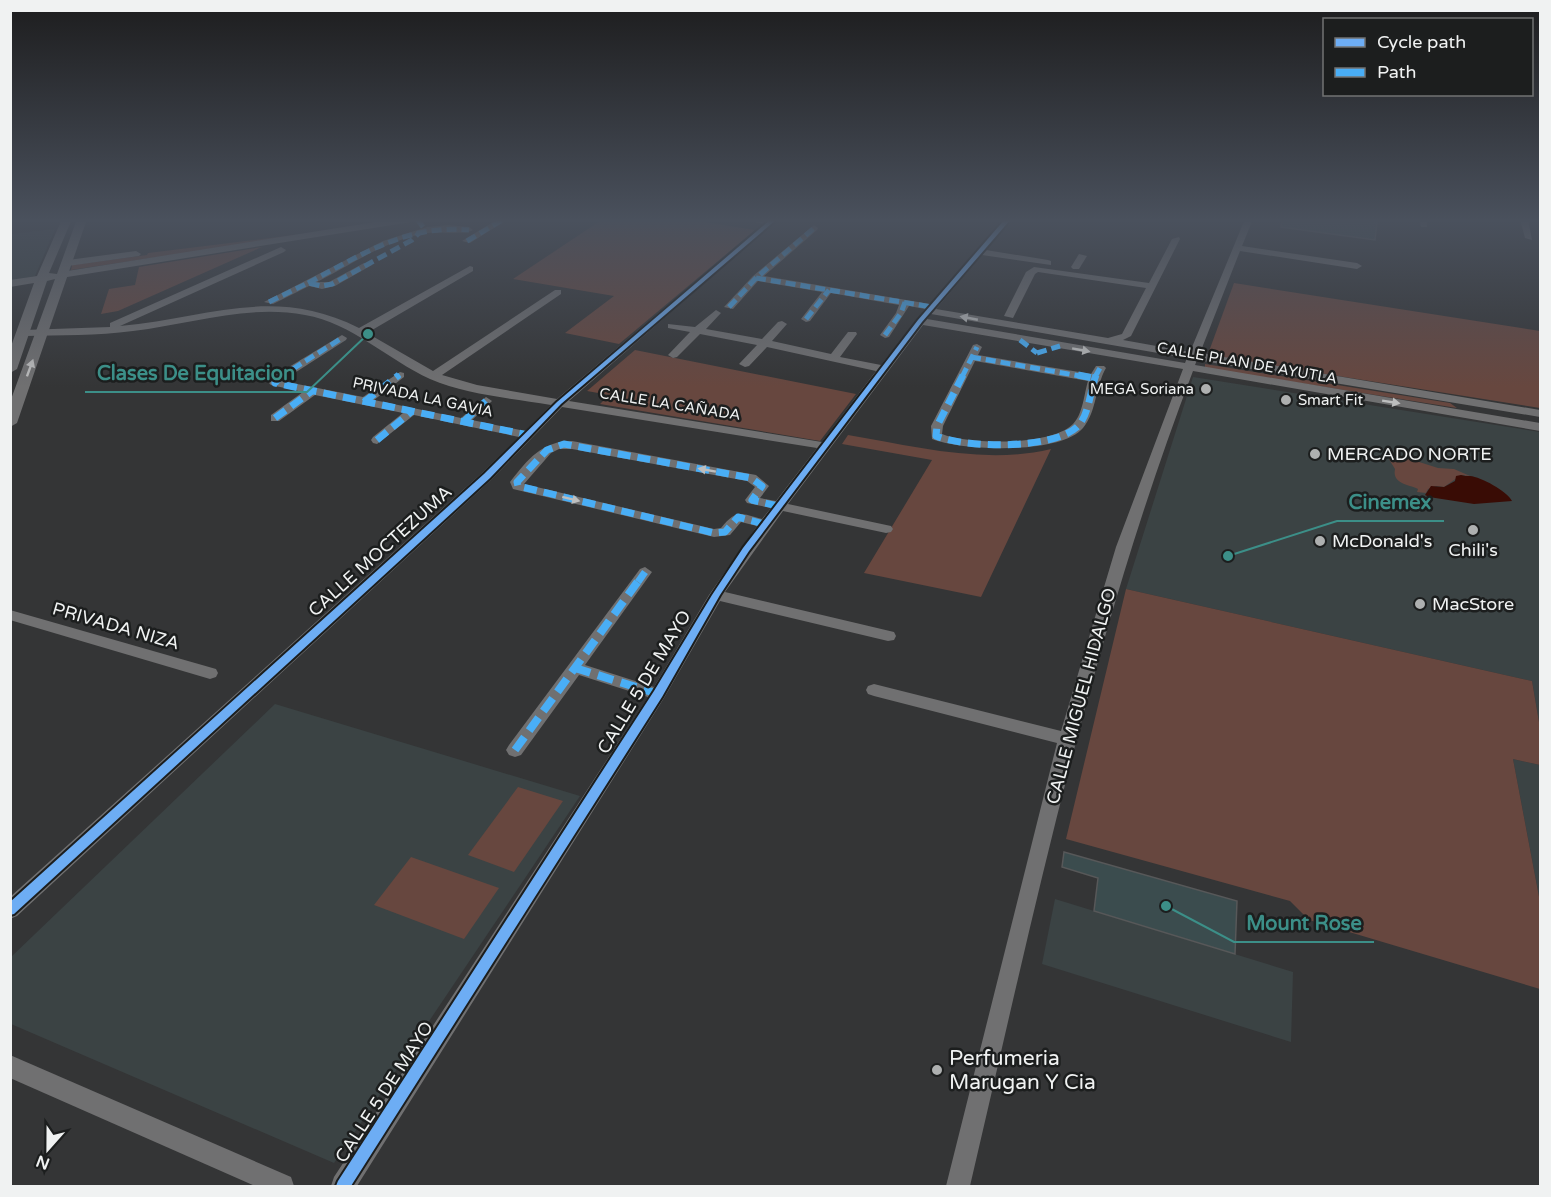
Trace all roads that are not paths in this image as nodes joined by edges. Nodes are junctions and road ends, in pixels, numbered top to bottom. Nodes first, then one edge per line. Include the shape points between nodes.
1 (43, 275) edge
2 (71, 275) edge
3 (226, 275) edge
4 (349, 275) edge
5 (460, 275) edge
6 (709, 275) edge
7 (760, 275) edge
8 (961, 275) edge
9 (1030, 275) edge
10 (1076, 275) edge
11 (1157, 275) edge
12 (1226, 275) edge
13 (60, 277) junction
14 (756, 278) junction
15 (41, 280) junction
16 (10, 284) edge
17 (1151, 286) junction
18 (10, 290) edge
19 (829, 290) junction
20 (558, 292) dead end
21 (268, 302) dead end
22 (729, 307) dead end
23 (903, 307) junction
24 (716, 312) dead end
25 (927, 314) junction
26 (1008, 316) dead end
27 (806, 319) dead end
28 (782, 324) dead end
29 (672, 326) dead end
30 (1024, 328) junction
31 (995, 329) junction
32 (696, 330) junction
33 (101, 331) junction
34 (43, 332) junction
35 (24, 333) junction
36 (359, 333) junction
37 (852, 334) dead end
38 (885, 335) dead end
39 (1126, 336) junction
40 (342, 338) dead end
41 (1020, 340) junction
42 (1106, 342) junction
43 (765, 343) junction
44 (1060, 346) junction
45 (1144, 348) junction
46 (802, 350) junction
47 (1036, 352) junction
48 (673, 355) dead end
49 (832, 359) junction
50 (1190, 362) junction
51 (745, 364) dead end
52 (1031, 367) junction
53 (10, 369) edge
54 (881, 371) junction
55 (400, 375) dead end
56 (433, 376) junction
57 (312, 391) junction
58 (486, 401) dead end
59 (364, 402) junction
60 (1467, 402) junction
61 (559, 403) junction
62 (1496, 406) junction
63 (411, 412) junction
64 (1540, 414) edge
65 (1470, 415) junction
66 (275, 418) dead end
67 (1500, 420) junction
68 (463, 422) junction
69 (10, 423) edge
70 (1540, 427) edge
71 (528, 435) junction
72 (377, 441) dead end
73 (826, 446) junction
74 (778, 506) junction
75 (764, 524) junction
76 (885, 529) dead end
77 (645, 572) dead end
78 (716, 596) junction
79 (10, 615) edge
80 (888, 636) dead end
81 (575, 668) junction
82 (210, 673) dead end
83 (874, 690) dead end
84 (658, 694) junction
85 (1069, 740) junction
86 (515, 750) dead end
87 (10, 910) edge
88 (10, 1066) edge
89 (282, 1186) edge
90 (343, 1186) edge
91 (958, 1186) edge

1 - 15 street
2 - 13 street
3 - 33 street
4 - 21 street via 332,284 308,283
5 - 36 street
6 - 61 street, CALLE MOCTEZUMA
7 - 14 street
8 - 25 street, CALLE 5 DE MAYO
9 - 26 street
10 - 17 street
11 - 17 street
12 - 50 street, CALLE MIGUEL HIDALGO
13 - 15 street
13 - 34 street
14 - 19 street, CALLE PLAN DE AYUTLA
14 - 22 street
15 - 16 street
15 - 18 street
15 - 35 street
17 - 39 street
19 - 23 street, CALLE PLAN DE AYUTLA
19 - 27 street
20 - 56 street
23 - 25 street, CALLE PLAN DE AYUTLA
23 - 38 street
24 - 32 street
25 - 31 street, CALLE PLAN DE AYUTLA
25 - 54 street, CALLE 5 DE MAYO
28 - 43 street
29 - 32 street
30 - 31 street, CALLE PLAN DE AYUTLA
30 - 41 street
30 - 42 street, CALLE PLAN DE AYUTLA
31 - 41 street, CALLE PLAN DE AYUTLA
32 - 43 street
32 - 48 street
33 - 34 street, CALLE LA CAÑADA
33 - 36 street, CALLE LA CAÑADA via 292,309 326,317
34 - 35 street, CALLE LA CAÑADA
69 -> 34 street
35 - 53 street
36 - 56 street, CALLE LA CAÑADA
37 - 49 street
39 - 42 street
39 - 45 street
40 - 57 street, PRIVADA LA GAVIA via 274,381
41 - 44 street, CALLE PLAN DE AYUTLA
41 - 47 street
42 - 45 street, CALLE PLAN DE AYUTLA
43 - 46 street
43 - 51 street
44 - 47 street
44 -> 50 street, CALLE PLAN DE AYUTLA
45 - 50 street, CALLE PLAN DE AYUTLA
46 - 49 street
46 - 54 street via 816,361
47 - 52 street
49 - 54 street
50 - 60 street, CALLE PLAN DE AYUTLA
50 -> 65 street, CALLE PLAN DE AYUTLA
50 - 85 street, CALLE MIGUEL HIDALGO via 1108,595
52 - 52 street via 974,352 937,426 936,436 942,441 977,445 1022,443 1076,429 1096,373
54 - 73 street, CALLE 5 DE MAYO
55 - 59 street
56 - 61 street, CALLE LA CAÑADA
57 - 59 street, PRIVADA LA GAVIA
57 - 66 street
58 - 68 street
59 - 63 street, PRIVADA LA GAVIA
60 - 62 street, CALLE PLAN DE AYUTLA
60 - 65 street
61 - 71 street, CALLE MOCTEZUMA
61 - 73 street, CALLE LA CAÑADA
62 - 64 street, CALLE PLAN DE AYUTLA
62 - 67 street
63 - 68 street, PRIVADA LA GAVIA
63 - 72 street
65 - 67 street, CALLE PLAN DE AYUTLA
67 - 70 street, CALLE PLAN DE AYUTLA
68 - 71 street, PRIVADA LA GAVIA
71 - 87 street, CALLE MOCTEZUMA
73 - 74 street, CALLE 5 DE MAYO
74 - 75 street, CALLE 5 DE MAYO
74 -> 75 street via 752,500 762,486 751,478 564,444 547,450 517,482 518,486 714,533 725,532 738,517
74 - 76 street
75 - 78 street, CALLE 5 DE MAYO
77 - 81 street
78 - 80 street
78 - 84 street, CALLE 5 DE MAYO
79 - 82 street, PRIVADA NIZA
81 - 84 street
81 - 86 street
83 - 85 street
84 - 90 street, CALLE 5 DE MAYO
85 - 91 street, CALLE MIGUEL HIDALGO
88 - 89 street

